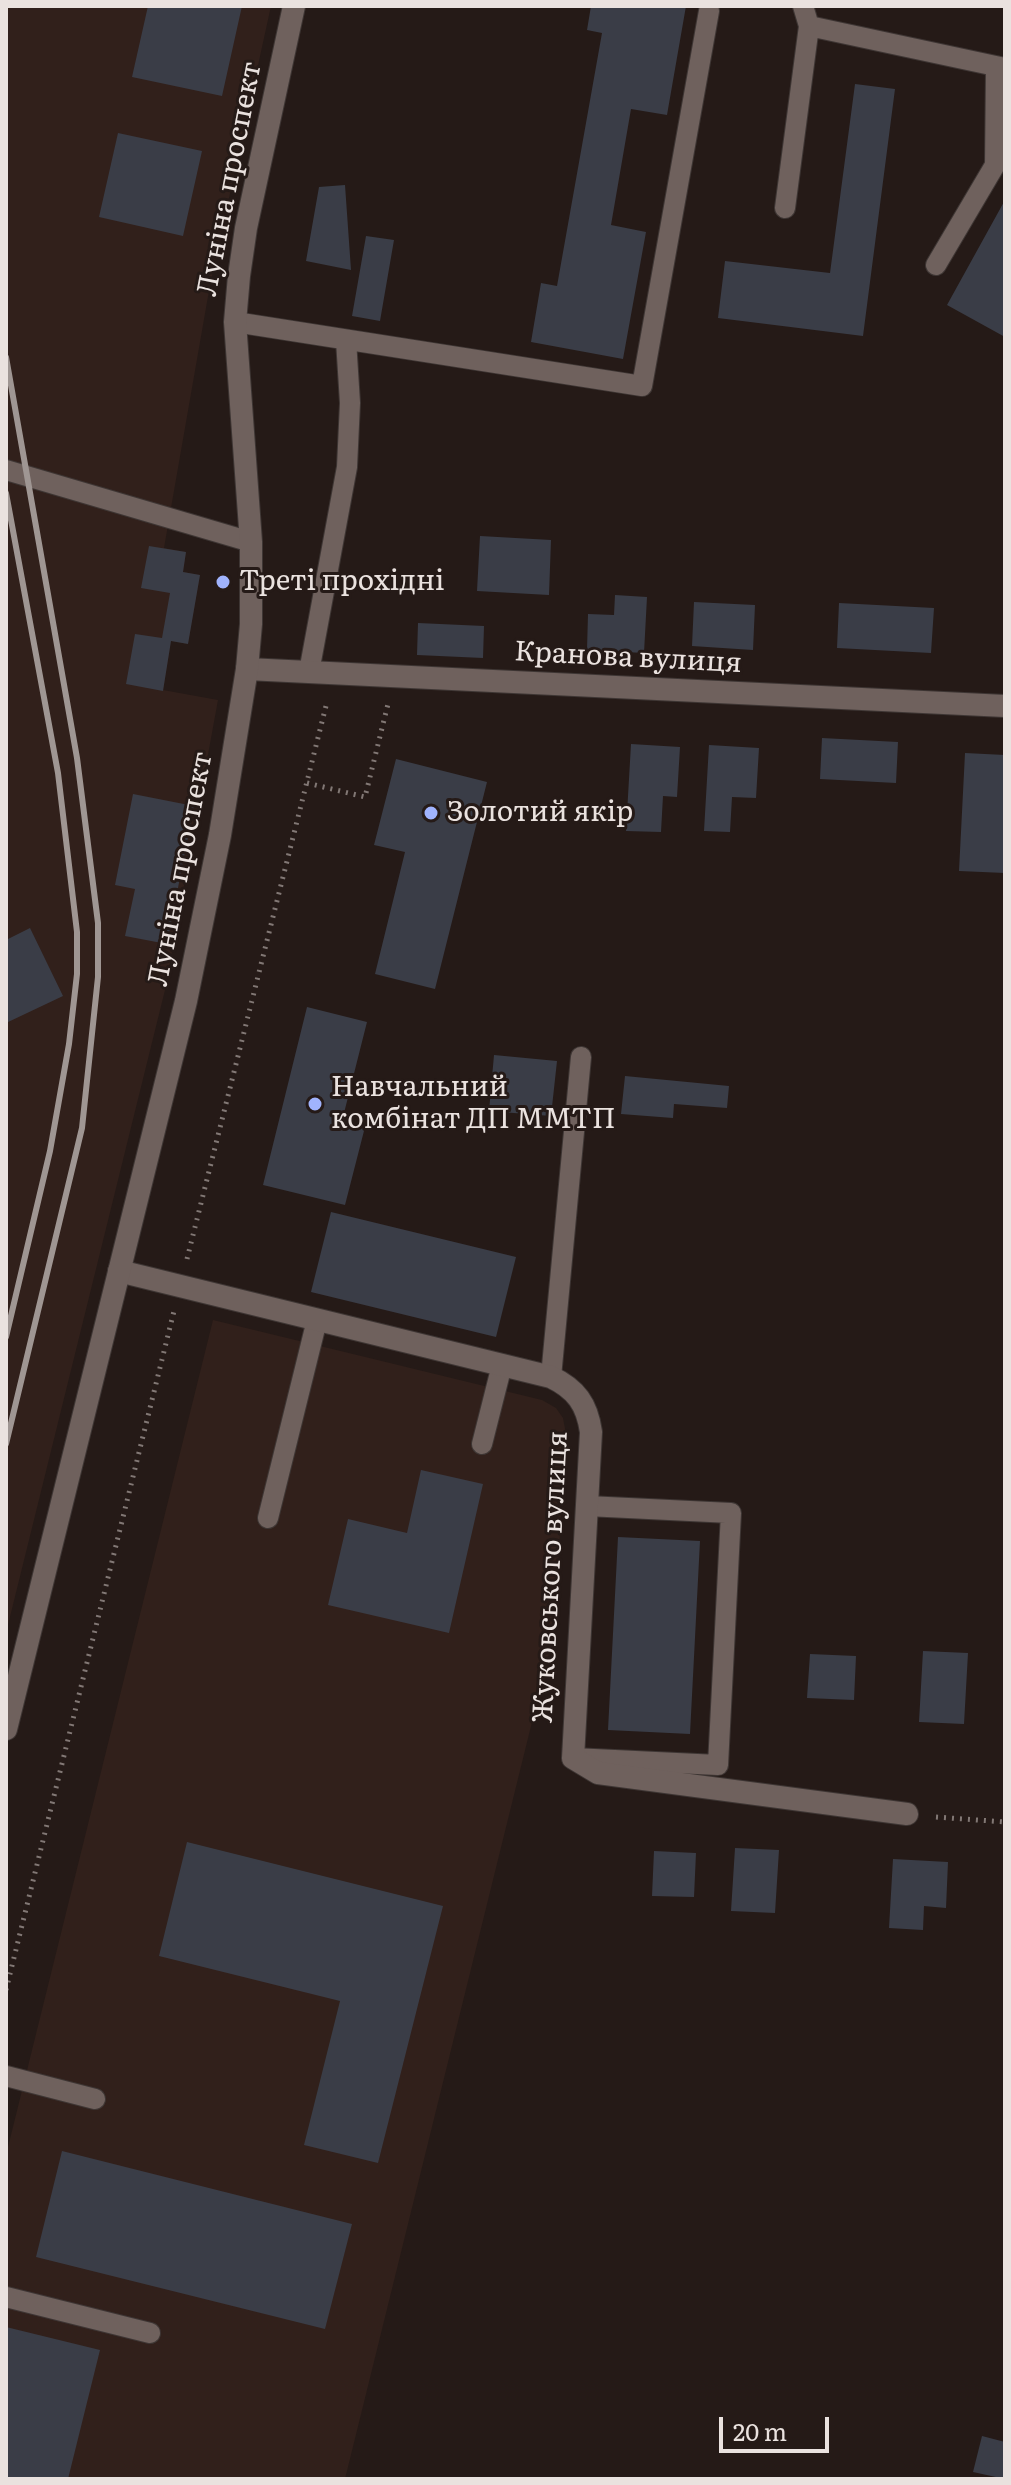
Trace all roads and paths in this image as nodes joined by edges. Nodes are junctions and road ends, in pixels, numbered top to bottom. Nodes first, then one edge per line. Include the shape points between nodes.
1 (294, 6) edge
2 (709, 11) dead end
3 (806, 16) edge
4 (1000, 67) edge
5 (785, 208) dead end
6 (936, 265) dead end
7 (235, 322) junction
8 (346, 340) junction
9 (6, 470) edge
10 (251, 542) junction
11 (247, 669) junction
12 (309, 672) junction
13 (334, 673) junction
14 (395, 676) junction
15 (1005, 706) edge
16 (307, 783) junction
17 (581, 1057) dead end
18 (119, 1271) junction
19 (180, 1287) junction
20 (317, 1320) junction
21 (502, 1365) junction
22 (551, 1377) junction
23 (482, 1444) dead end
24 (587, 1506) junction
25 (268, 1518) dead end
26 (6, 1729) edge
27 (573, 1758) junction
28 (907, 1814) joint
29 (1005, 1822) edge
30 (6, 1990) edge
31 (6, 2076) edge
32 (95, 2099) dead end
33 (6, 2297) edge
34 (150, 2333) dead end

1 - 7 street, Луніна проспект via 246,228
2 - 8 lane via 642,386
3 - 4 lane
3 - 5 lane
4 - 6 lane via 995,165
7 - 8 lane
7 - 10 street, Луніна проспект
8 - 12 lane via 347,467
9 - 10 lane
10 - 11 street, Луніна проспект
11 - 12 street, Кранова вулиця
11 - 18 street, Луніна проспект via 186,1001
12 - 13 street, Кранова вулиця
13 - 14 street, Кранова вулиця
13 - 16 path
14 - 15 street, Кранова вулиця
14 - 16 path via 365,797
16 - 19 path
17 - 22 lane
18 - 19 street, Жуковського вулиця
18 - 26 street, Луніна проспект
19 - 20 street, Жуковського вулиця
19 - 30 path
20 - 21 street, Жуковського вулиця
20 - 25 lane
21 - 22 street, Жуковського вулиця
21 - 23 lane
22 - 24 street, Жуковського вулиця via 568,1385 589,1414
24 - 27 street, Жуковського вулиця
24 - 27 lane via 731,1513 718,1765
27 - 28 street, Жуковського вулиця via 598,1773
28 - 29 path
31 - 32 lane
33 - 34 lane

